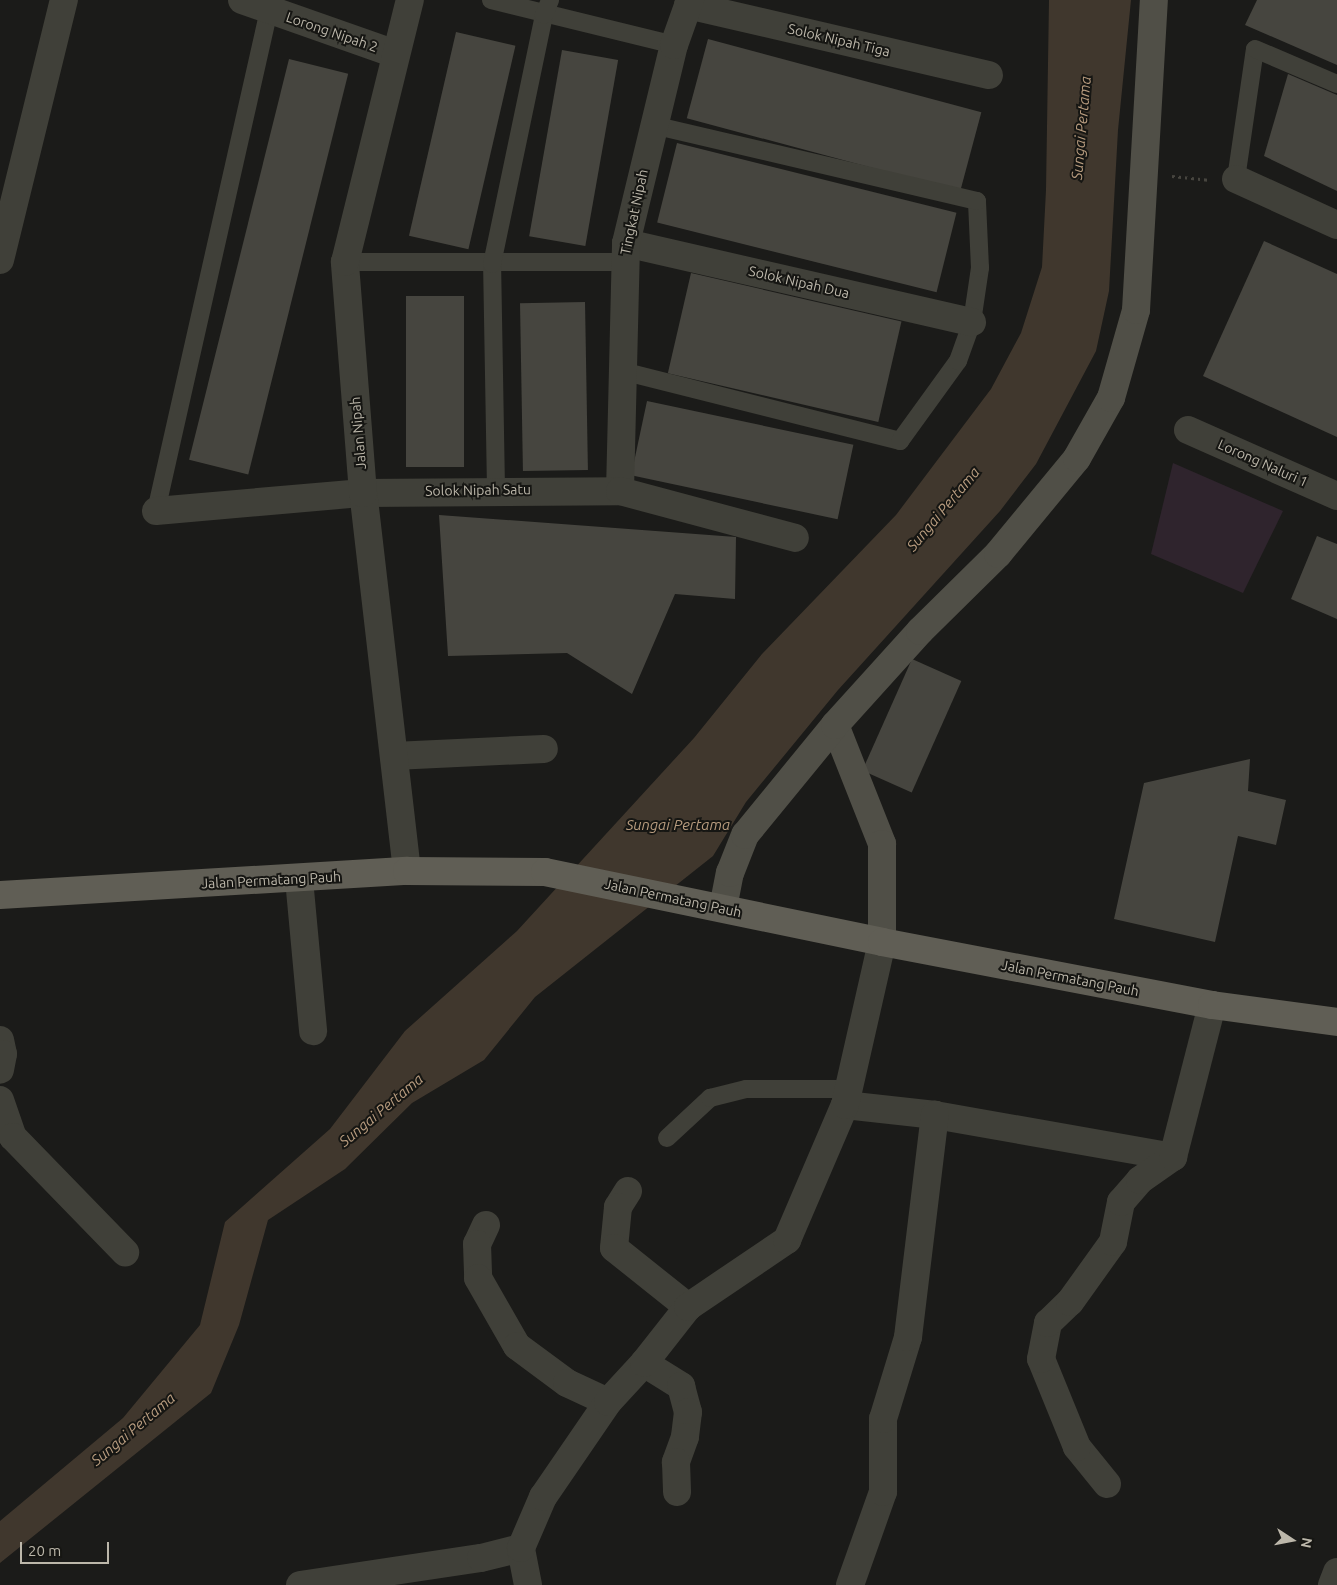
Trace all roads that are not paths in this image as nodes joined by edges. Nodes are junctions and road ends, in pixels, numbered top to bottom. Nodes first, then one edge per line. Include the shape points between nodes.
1 (64, 0) edge
2 (242, 0) edge
3 (410, 0) edge
4 (491, 0) edge
5 (1154, 0) edge
6 (689, 2) edge
7 (547, 7) edge
8 (269, 10) junction
9 (674, 45) junction
10 (395, 54) junction
11 (989, 75) dead end
12 (1337, 84) edge
13 (654, 125) junction
14 (1236, 179) joint
15 (5, 212) edge
16 (1337, 225) edge
17 (624, 252) junction
18 (0, 260) edge
19 (345, 262) junction
20 (492, 264) junction
21 (972, 322) junction
22 (622, 372) junction
23 (1188, 430) dead end
24 (496, 489) junction
25 (620, 491) junction
26 (363, 493) junction
27 (1337, 496) edge
28 (156, 511) joint
29 (795, 538) dead end
30 (835, 725) junction
31 (544, 749) dead end
32 (394, 756) junction
33 (407, 871) junction
34 (299, 879) junction
35 (13, 894) edge
36 (0, 906) edge
37 (723, 908) junction
38 (882, 942) junction
39 (1212, 1005) junction
40 (1337, 1022) edge
41 (313, 1031) dead end
42 (0, 1040) edge
43 (0, 1070) edge
44 (848, 1097) junction
45 (0, 1100) edge
46 (935, 1115) junction
47 (667, 1138) dead end
48 (1173, 1157) junction
49 (628, 1191) dead end
50 (486, 1225) dead end
51 (124, 1252) dead end
52 (688, 1307) junction
53 (644, 1363) junction
54 (608, 1402) junction
55 (1106, 1484) dead end
56 (677, 1492) dead end
57 (521, 1548) junction
58 (1337, 1572) edge
59 (300, 1585) edge
60 (528, 1585) edge
61 (850, 1585) edge
62 (1332, 1585) edge

1 - 15 street
2 - 8 street, Lorong Nipah 2
3 - 10 street, Jalan Nipah
4 - 7 lane
5 - 30 street via 1136,310 1111,398 1078,458 998,554 920,631
6 - 9 street, Tingkat Nipah
6 - 11 street, Solok Nipah Tiga
7 - 9 lane
7 - 20 lane
8 - 10 street, Lorong Nipah 2
8 - 28 lane
9 - 13 street, Tingkat Nipah
10 - 19 street, Jalan Nipah
12 - 14 lane via 1255,49
13 - 17 street, Tingkat Nipah
13 - 21 lane via 978,201 980,268
14 - 16 street
15 - 18 street
17 - 20 lane
17 - 21 street, Solok Nipah Dua
17 - 22 street, Tingkat Nipah
19 - 20 lane
19 - 26 street, Jalan Nipah
20 - 24 lane
21 - 22 lane via 958,361 900,441
22 - 25 street, Tingkat Nipah
23 - 27 street, Lorong Naluri 1
24 - 25 street, Solok Nipah Satu
24 - 26 street, Solok Nipah Satu
25 - 29 street, Solok Nipah Satu
26 - 28 street, Solok Nipah Satu
26 - 32 street, Jalan Nipah
30 - 37 street via 745,835 730,873
30 - 38 street via 882,844
31 - 32 street
32 - 33 street, Jalan Nipah
33 - 34 main road, Jalan Permatang Pauh
33 - 37 main road, Jalan Permatang Pauh via 545,872
34 - 35 main road, Jalan Permatang Pauh
34 - 41 street
35 - 36 main road
37 - 38 main road, Jalan Permatang Pauh
38 - 39 main road, Jalan Permatang Pauh
38 - 44 street
39 - 40 main road, Jalan Permatang Pauh
39 - 48 street
42 - 43 street via 4,1054
44 - 46 street
44 - 47 lane via 746,1089 710,1098
44 - 52 street via 786,1240
45 - 51 street via 13,1137
46 - 48 street
46 - 61 street via 908,1336 883,1419 883,1492
48 - 55 street via 1140,1180 1122,1202 1113,1242 1070,1302 1048,1323 1041,1359 1078,1447
49 - 52 street via 618,1207 614,1248
50 - 54 street via 477,1244 478,1278 517,1346 566,1383
52 - 53 street
53 - 54 street
53 - 56 street via 681,1386 688,1412 685,1437 676,1462
54 - 57 street via 543,1496
57 - 59 street via 481,1558
57 - 60 street
58 - 62 street

